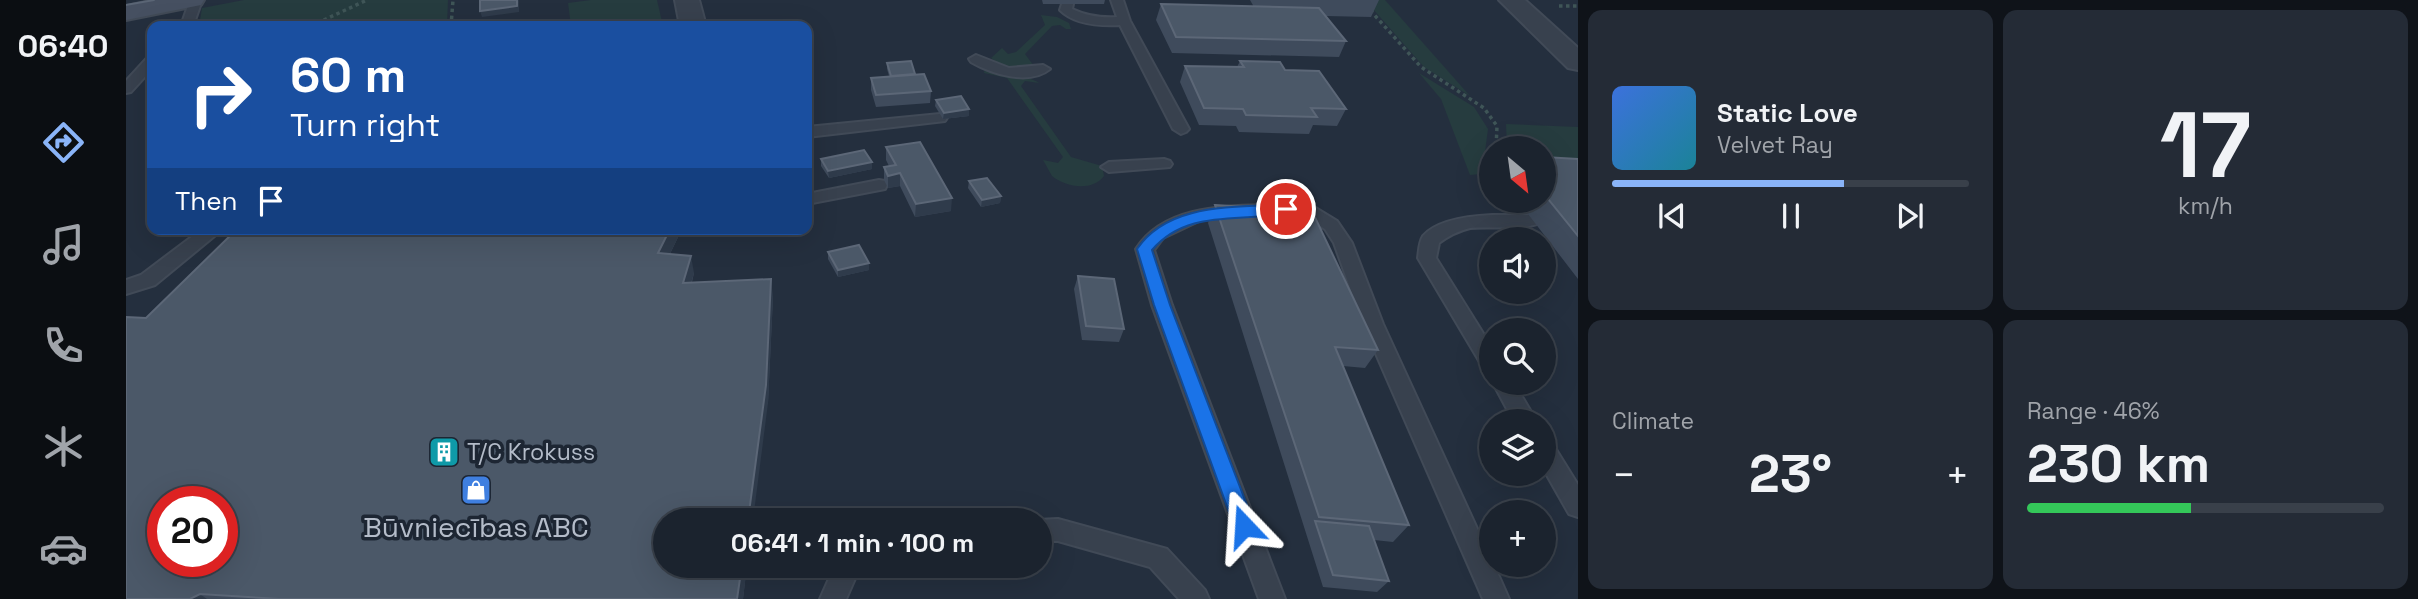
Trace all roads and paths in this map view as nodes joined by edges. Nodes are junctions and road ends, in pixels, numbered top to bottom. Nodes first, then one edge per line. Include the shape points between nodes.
1 (194, 0) edge
2 (367, 0) edge
3 (453, 0) edge
4 (687, 0) edge
5 (1117, 0) edge
6 (1361, 0) edge
7 (1511, 0) edge
8 (1067, 4) dead end
9 (1559, 6) dead end
10 (1578, 6) edge
11 (126, 13) edge
12 (188, 21) edge
13 (322, 21) edge
14 (451, 21) edge
15 (692, 21) edge
16 (1124, 21) junction
17 (976, 59) dead end
18 (1578, 62) edge
19 (147, 66) edge
20 (1043, 69) dead end
21 (126, 89) edge
22 (940, 118) edge
23 (1181, 129) dead end
24 (812, 131) edge
25 (1497, 136) edge
26 (1164, 164) dead end
27 (1109, 167) dead end
28 (879, 185) dead end
29 (812, 198) edge
30 (1533, 221) dead end
31 (206, 235) edge
32 (126, 287) edge
33 (1479, 343) edge
34 (1556, 470) edge
35 (1578, 506) edge
36 (1052, 530) edge
37 (842, 578) edge
38 (833, 599) edge
39 (1196, 599) edge
40 (1272, 599) edge
41 (1496, 599) edge

1 - 11 main road
1 - 12 lane
2 - 13 path
3 - 14 path
4 - 15 street
5 - 16 lane
6 - 25 path via 1421,67 1484,108 1497,126
7 - 18 street
8 - 16 lane via 1066,10 1078,18
9 - 10 path
16 - 23 lane
17 - 20 lane via 1007,73
19 - 21 lane
22 - 24 lane
26 - 27 lane
28 - 29 lane
30 - 33 lane via 1465,222 1444,228 1430,240 1427,258
31 - 32 lane via 148,280
34 - 35 lane
36 - 39 lane via 1158,557
37 - 38 lane
40 - 41 lane via 1144,249 1157,234 1198,215 1286,209 1308,211 1331,225 1343,243 1373,324

